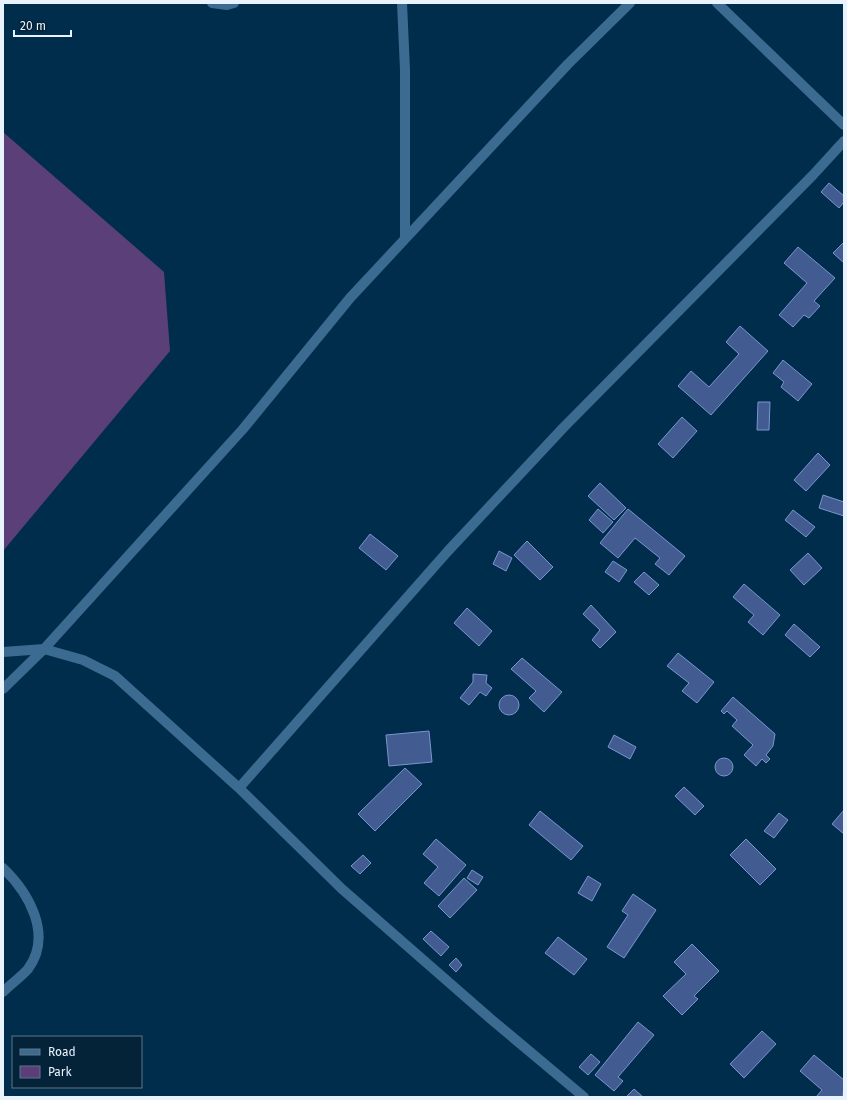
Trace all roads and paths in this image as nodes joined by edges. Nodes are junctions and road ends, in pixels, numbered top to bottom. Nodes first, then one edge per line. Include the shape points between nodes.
1 (212, 3) edge
2 (234, 3) edge
3 (402, 3) edge
4 (630, 3) edge
5 (717, 3) edge
6 (844, 125) edge
7 (844, 141) edge
8 (405, 239) junction
9 (44, 649) junction
10 (3, 652) edge
11 (3, 689) edge
12 (240, 788) junction
13 (3, 868) edge
14 (3, 992) edge
15 (584, 1097) edge

1 - 2 street
3 - 8 street via 405,70
4 - 8 street via 568,64
5 - 6 street
7 - 12 street via 808,181 563,428 454,545
8 - 9 street via 350,298 243,429
9 - 10 street
9 - 11 street
9 - 12 street via 83,660 115,676
12 - 15 street via 342,889
13 - 14 street via 30,904 40,939 36,954 27,969

